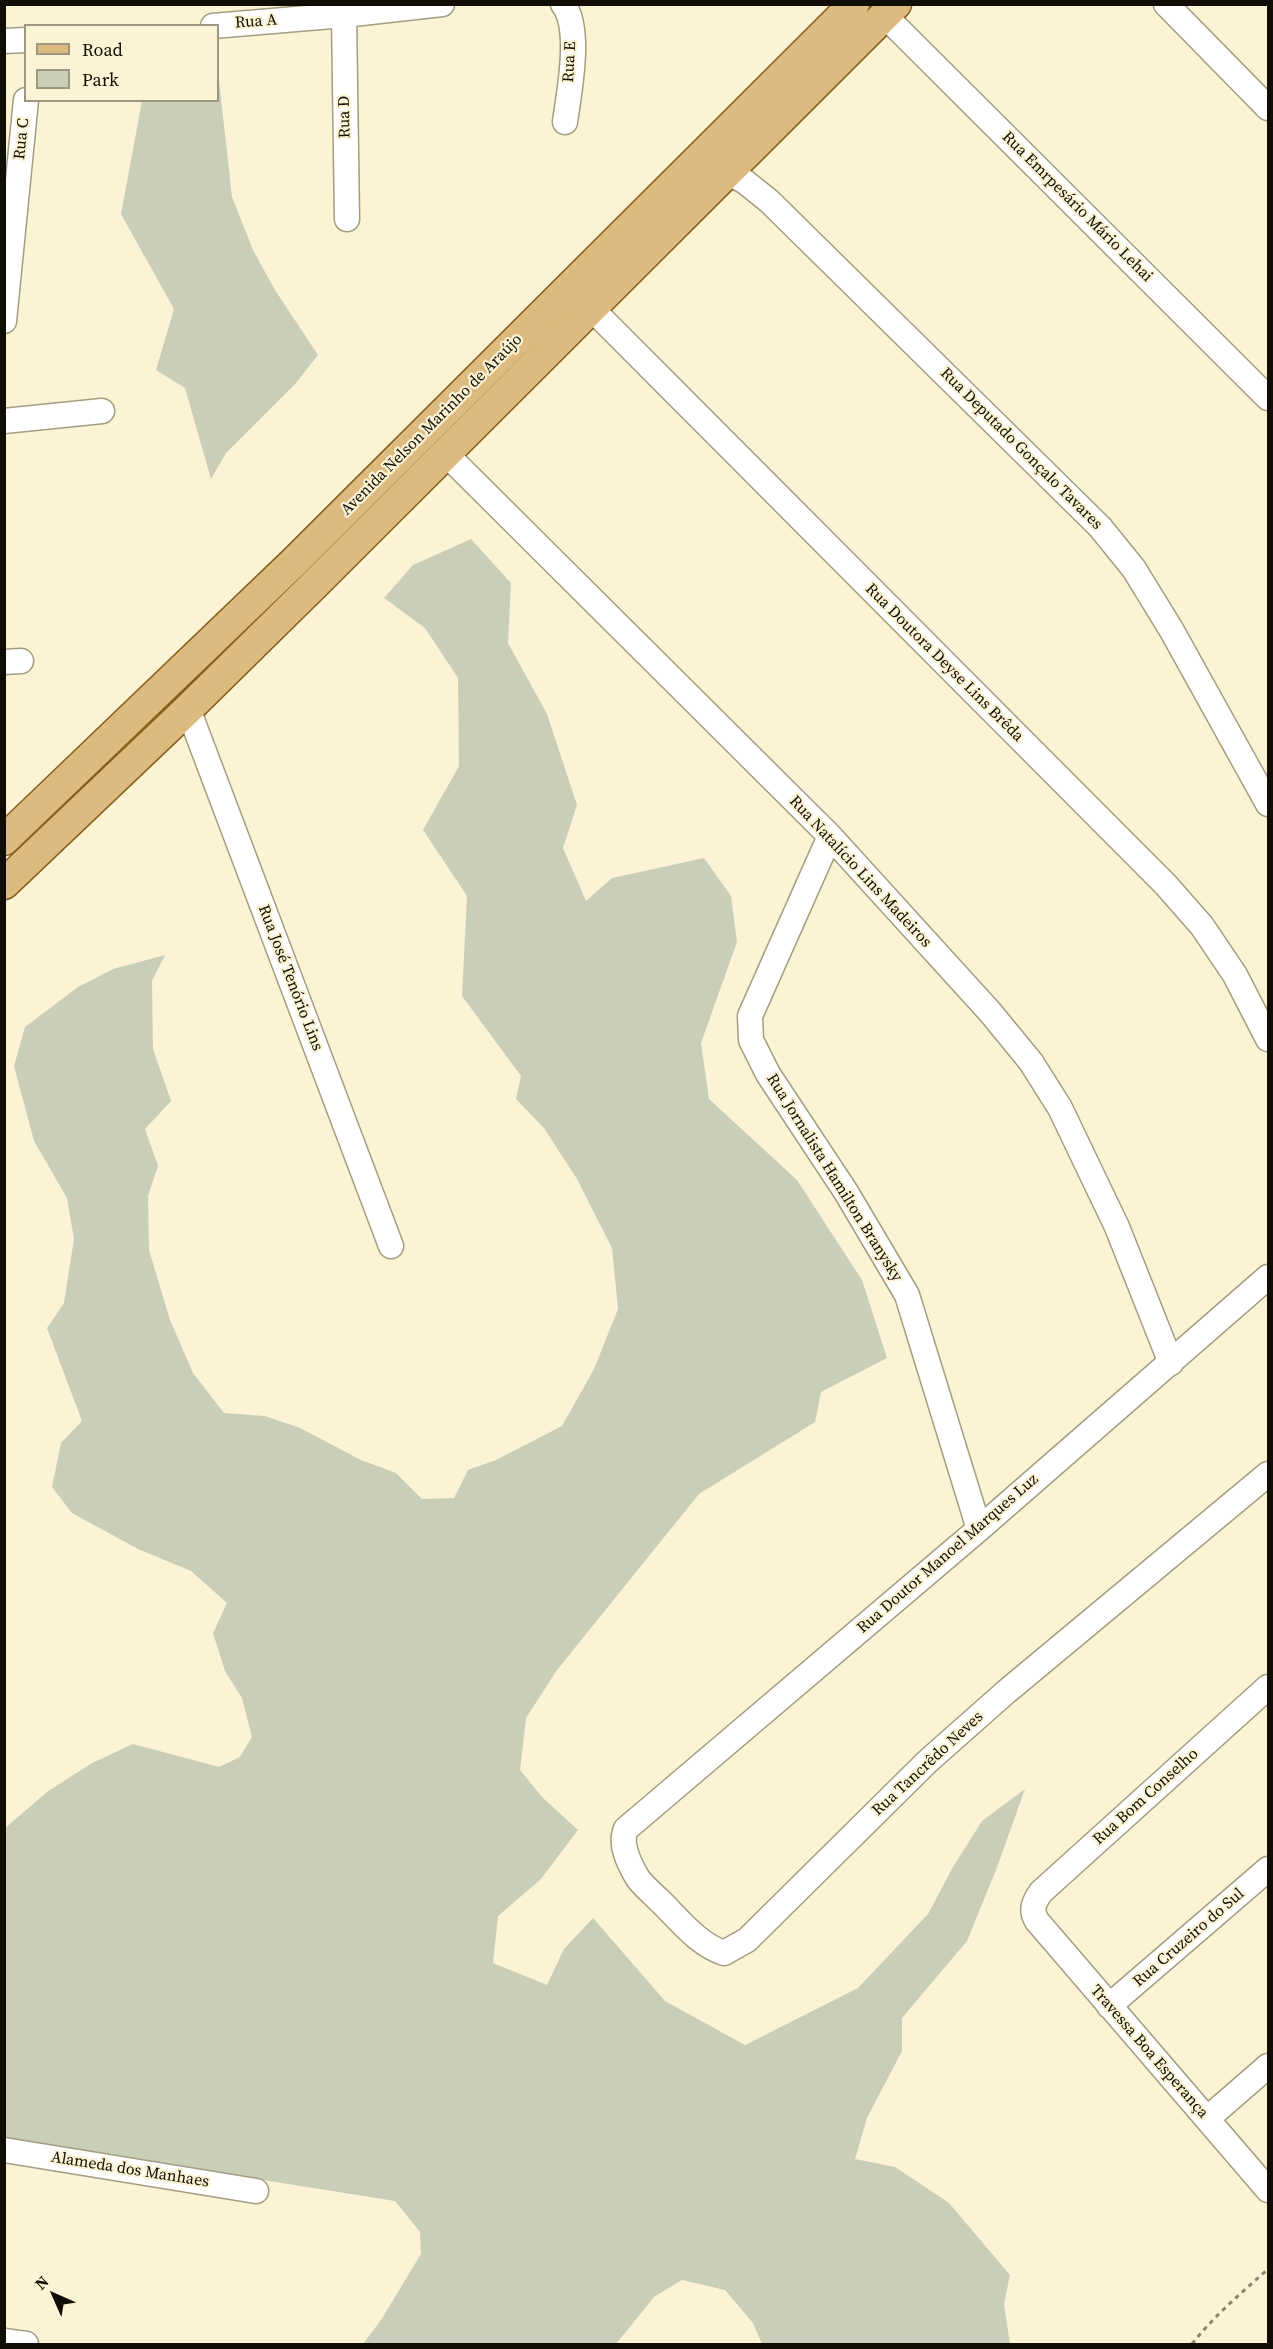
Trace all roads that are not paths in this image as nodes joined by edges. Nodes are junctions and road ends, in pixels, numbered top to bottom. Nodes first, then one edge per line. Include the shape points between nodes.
1 (442, 4) edge
2 (563, 4) edge
3 (854, 4) edge
4 (1166, 4) edge
5 (891, 10) edge
6 (344, 15) junction
7 (219, 25) edge
8 (24, 40) edge
9 (4, 41) edge
10 (26, 102) edge
11 (1269, 108) edge
12 (565, 122) dead end
13 (699, 159) junction
14 (729, 173) junction
15 (347, 219) dead end
16 (591, 308) junction
17 (4, 321) edge
18 (1269, 398) edge
19 (102, 411) dead end
20 (4, 421) edge
21 (446, 454) junction
22 (294, 562) junction
23 (315, 584) junction
24 (188, 709) junction
25 (1269, 804) edge
26 (830, 836) junction
27 (4, 840) edge
28 (4, 884) edge
29 (1269, 1039) edge
30 (391, 1246) dead end
31 (1269, 1277) edge
32 (1171, 1362) junction
33 (1269, 1474) edge
34 (979, 1529) junction
35 (1269, 1687) edge
36 (627, 1829) joint
37 (1269, 1869) edge
38 (1032, 1912) joint
39 (1109, 2006) junction
40 (1269, 2066) edge
41 (1208, 2118) junction
42 (4, 2150) edge
43 (1269, 2190) edge
44 (256, 2191) dead end
45 (4, 2341) edge
46 (26, 2344) edge

1 - 6 street, Rua A
2 - 12 street, Rua E via 571,18 572,51
3 - 13 main road, Avenida Nelson Marinho de Araújo
4 - 11 street
5 - 14 main road, Avenida Nelson Marinho de Araújo
5 - 18 street, Rua Emrpesário Mário Lehai
6 - 7 street, Rua A
6 - 15 street, Rua D
8 - 9 street
10 - 17 street, Rua C
13 - 14 street, Rua Deputado Gonçalo Tavares
13 - 22 main road, Avenida Nelson Marinho de Araújo
14 - 16 main road, Avenida Nelson Marinho de Araújo
14 - 25 street, Rua Deputado Gonçalo Tavares via 769,201 1100,527 1134,569 1172,631
16 - 21 main road, Avenida Nelson Marinho de Araújo
16 - 29 street, Rua Doutora Deyse Lins Brêda via 1166,885 1202,926 1235,975
19 - 20 street
21 - 23 main road, Avenida Nelson Marinho de Araújo
21 - 26 street, Rua Natalício Lins Madeiros
22 - 23 main road
22 - 27 main road, Avenida Nelson Marinho de Araújo
23 - 24 main road, Avenida Nelson Marinho de Araújo
24 - 28 main road, Avenida Nelson Marinho de Araújo
24 - 30 street, Rua José Tenório Lins
26 - 32 street, Rua Natalício Lins Madeiros via 1031,1062 1060,1108 1117,1227
26 - 34 street, Rua Jornalista Hamilton Branysky via 750,1016 751,1040 768,1074 846,1192 907,1295
31 - 32 street, Rua Doutor Manoel Marques Luz
32 - 34 street, Rua Doutor Manoel Marques Luz
33 - 36 street, Rua Tancrêdo Neves via 928,1761 736,1948 724,1953 715,1950 638,1879 624,1847
34 - 36 street, Rua Doutor Manoel Marques Luz
35 - 38 street, Rua Bom Conselho via 1041,1892
37 - 39 street, Rua Cruzeiro do Sul
38 - 39 street, Travessa Boa Esperança
39 - 41 street, Travessa Boa Esperança
40 - 41 street
41 - 43 street, Travessa Boa Esperança
42 - 44 street, Alameda dos Manhaes
45 - 46 street

